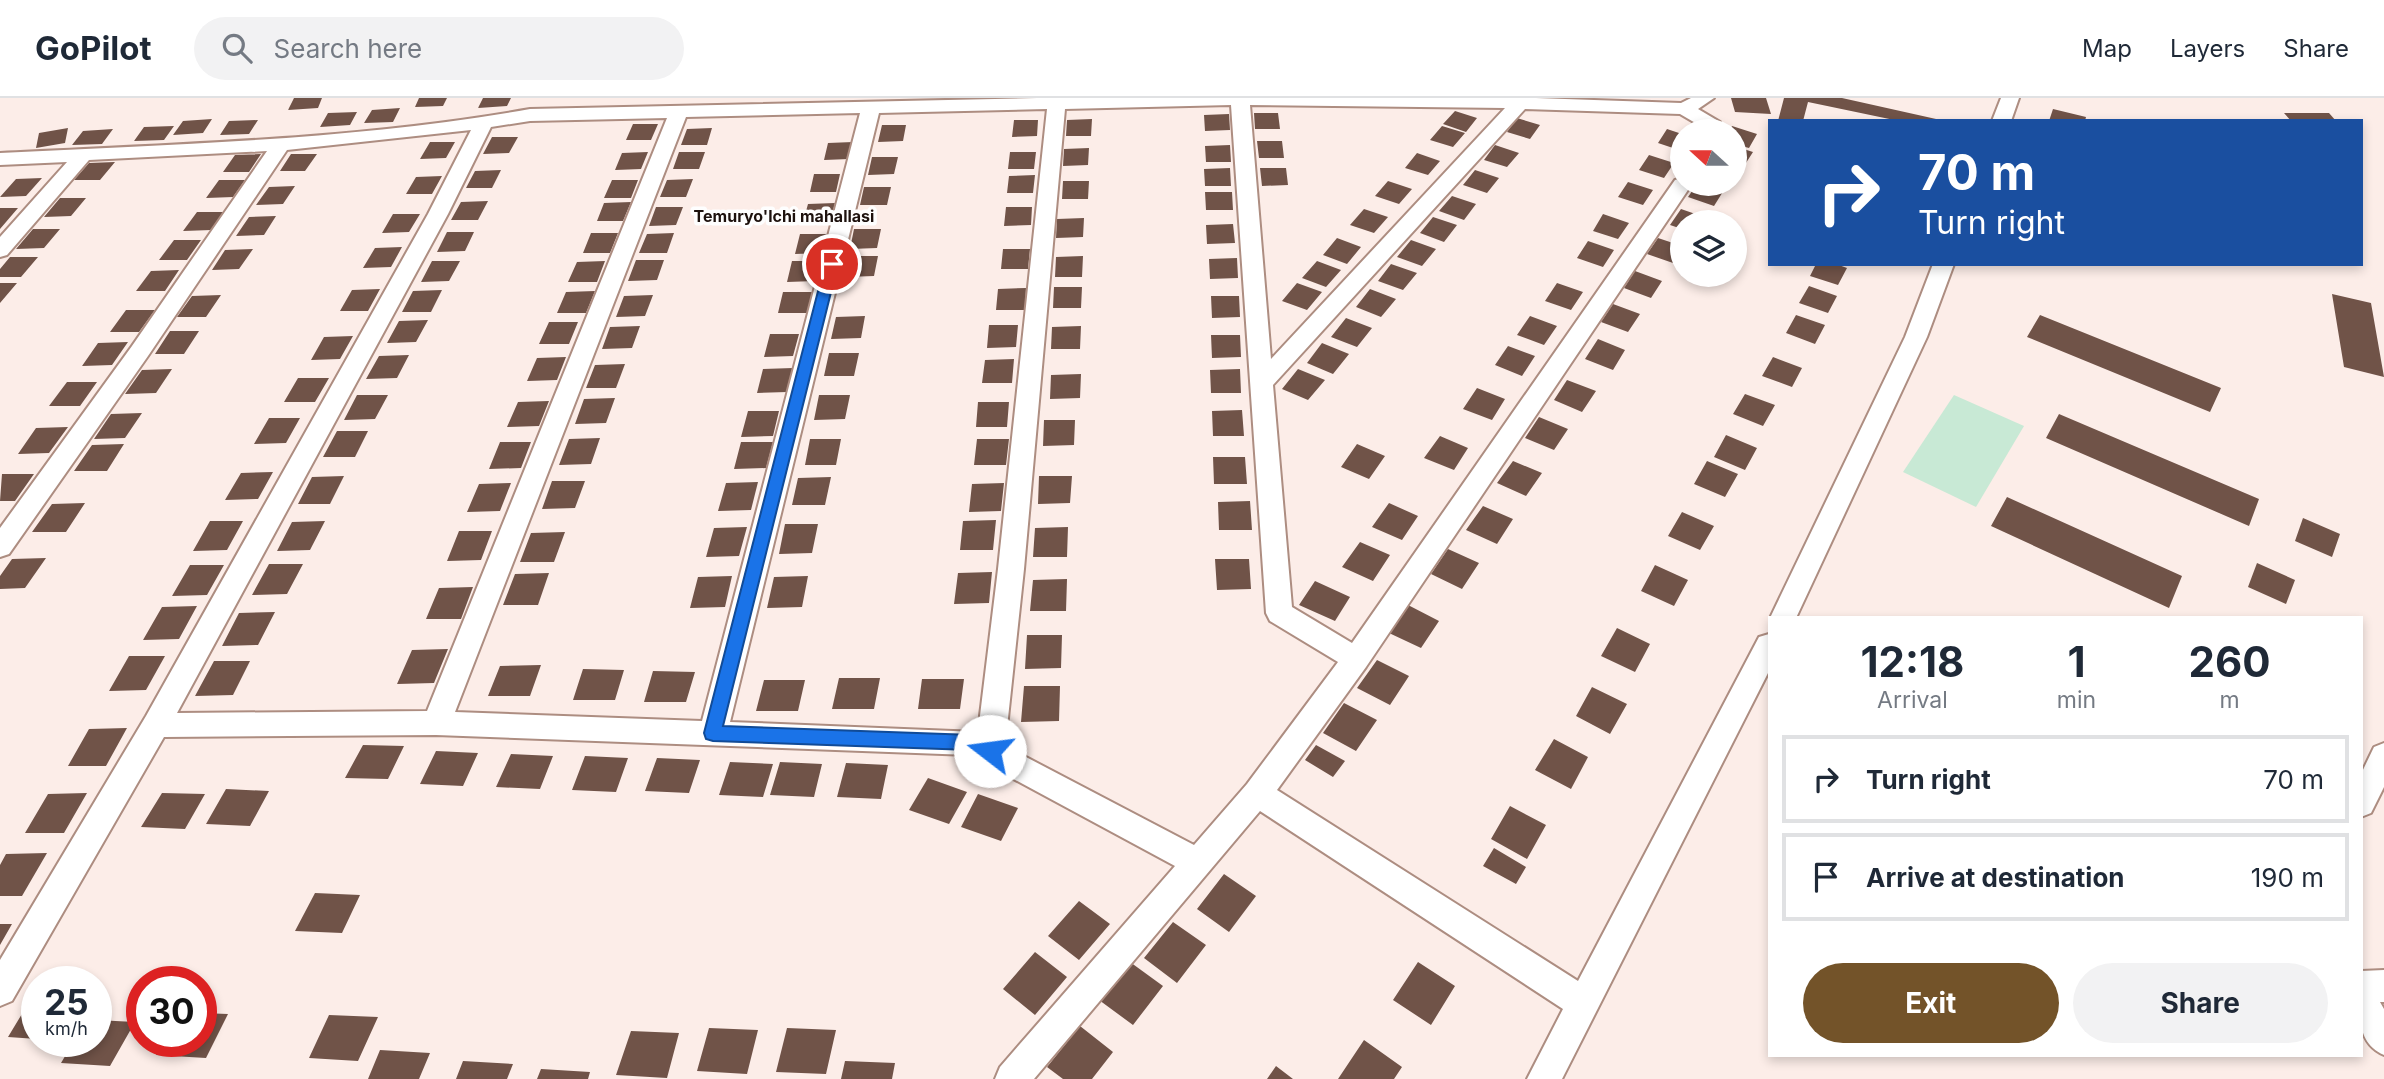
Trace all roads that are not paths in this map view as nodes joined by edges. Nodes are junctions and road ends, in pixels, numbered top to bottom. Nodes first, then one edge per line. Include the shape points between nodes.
1 (540, 98) edge
2 (1705, 98) edge
3 (2010, 98) edge
4 (1240, 99) edge
5 (1057, 100) edge
6 (1520, 103) junction
7 (871, 107) junction
8 (1684, 109) junction
9 (678, 113) junction
10 (530, 116) junction
11 (1701, 119) edge
12 (2002, 119) edge
13 (484, 123) junction
14 (281, 145) junction
15 (82, 156) junction
16 (0, 159) edge
17 (1674, 196) edge
18 (0, 250) edge
19 (1943, 266) edge
20 (1263, 382) junction
21 (0, 547) edge
22 (1784, 616) edge
23 (1768, 647) edge
24 (1356, 659) junction
25 (436, 723) junction
26 (156, 725) junction
27 (713, 733) junction
28 (990, 751) junction
29 (2384, 756) edge
30 (1257, 793) junction
31 (2363, 800) edge
32 (1199, 863) junction
33 (2384, 986) edge
34 (2363, 987) edge
35 (0, 990) edge
36 (1585, 1004) junction
37 (2363, 1006) edge
38 (2384, 1038) edge
39 (1012, 1079) edge
40 (1544, 1079) edge

1 - 10 street
2 - 8 street
3 - 12 street
4 - 5 street
4 - 6 street
4 - 20 street
5 - 7 street
5 - 28 street
6 - 8 street
6 - 20 street
7 - 9 street
7 - 27 street
8 - 11 street
9 - 10 street
9 - 25 street
10 - 13 street
13 - 14 street
13 - 26 street via 439,214
14 - 15 street
14 - 21 street
15 - 16 street
15 - 18 street
17 - 24 street
19 - 22 street via 1916,337
20 - 24 street via 1279,613
23 - 36 street
24 - 30 street
25 - 26 street
25 - 27 street
26 - 35 street
27 - 28 street via 973,743
28 - 32 street
29 - 31 street
30 - 32 street
30 - 36 street
32 - 39 street
33 - 34 street
36 - 40 street
37 - 38 street

